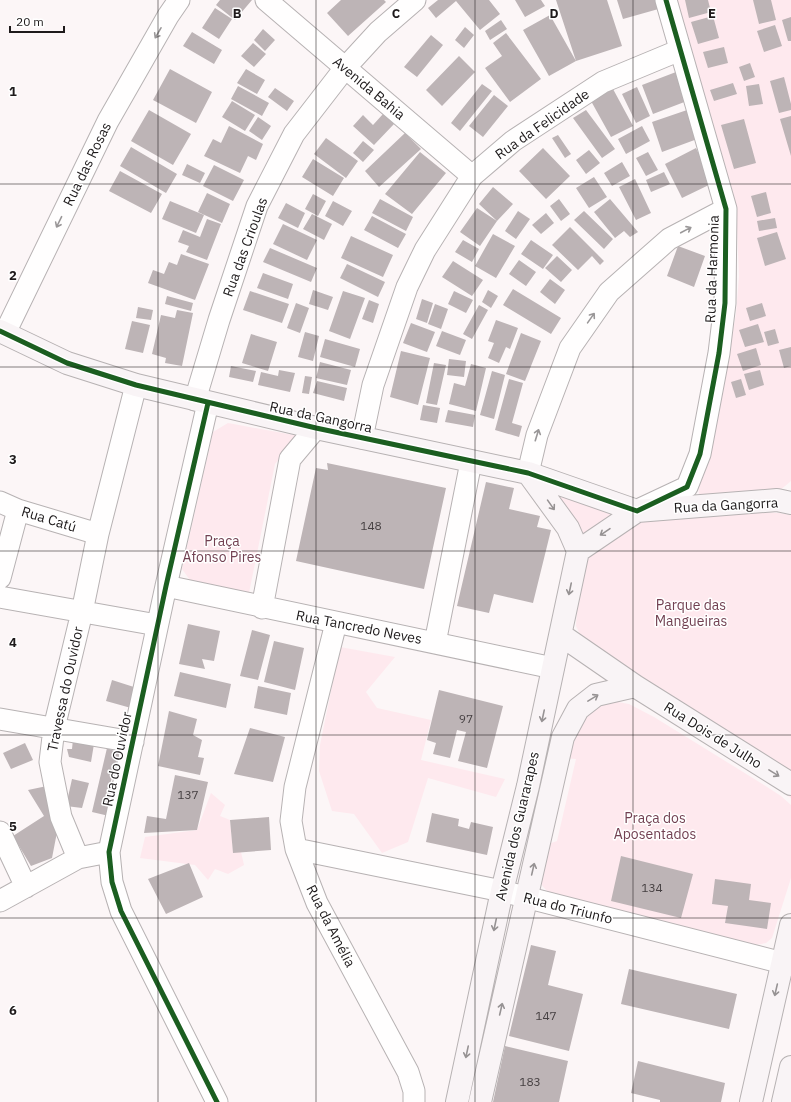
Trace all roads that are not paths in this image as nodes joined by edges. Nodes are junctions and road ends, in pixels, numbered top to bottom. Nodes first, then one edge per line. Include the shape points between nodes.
1 (179, 0) edge
2 (266, 0) edge
3 (415, 0) edge
4 (666, 0) edge
5 (680, 50) junction
6 (345, 68) junction
7 (472, 176) junction
8 (726, 209) junction
9 (2, 332) edge
10 (136, 385) junction
11 (201, 402) junction
12 (316, 428) junction
13 (362, 438) junction
14 (471, 462) junction
15 (528, 473) junction
16 (786, 498) edge
17 (9, 506) edge
18 (637, 511) junction
19 (98, 534) junction
20 (578, 551) junction
21 (0, 578) edge
22 (166, 586) junction
23 (0, 597) edge
24 (262, 608) junction
25 (82, 612) junction
26 (336, 623) junction
27 (157, 625) junction
28 (561, 635) junction
29 (435, 643) junction
30 (553, 668) junction
31 (634, 686) junction
32 (0, 719) edge
33 (54, 728) junction
34 (133, 742) junction
35 (791, 784) edge
36 (0, 832) edge
37 (296, 849) junction
38 (109, 852) junction
39 (78, 858) junction
40 (26, 887) junction
41 (502, 891) junction
42 (526, 897) junction
43 (0, 901) edge
44 (791, 925) edge
45 (787, 964) edge
46 (764, 1041) junction
47 (791, 1053) edge
48 (791, 1067) edge
49 (217, 1102) edge
50 (414, 1102) edge
51 (457, 1102) edge
52 (480, 1102) edge
53 (751, 1102) edge
54 (773, 1102) edge
55 (783, 1102) edge

1 -> 9 street, Rua das Rosas via 108,120
2 - 6 street, Avenida Bahia
3 - 6 street, Rua das Crioulas via 378,32
4 - 5 street, Rua da Harmonia
5 - 7 street, Rua da Felicidade via 603,82 513,141
5 - 8 street, Rua da Harmonia
6 - 7 street, Avenida Bahia
6 - 11 street, Rua das Crioulas via 294,134 257,206 219,320
7 - 13 street, Rua da Felicidade via 425,250 407,287 373,385
15 -> 8 street via 537,435 570,348 609,292 670,238
8 - 18 street, Rua da Harmonia via 724,310 719,353 700,454 686,487
9 - 10 street, Rua da Gangorra via 67,363
10 - 11 street, Rua da Gangorra
10 - 19 street, Travessa do Ouvidor
11 - 12 street, Rua da Gangorra
11 - 22 street, Rua do Ouvidor
12 - 13 street, Rua da Gangorra
12 - 24 street via 290,460
13 - 14 street, Rua da Gangorra
14 - 15 street, Rua da Gangorra
14 - 29 street
15 - 18 street, Rua da Gangorra
15 -> 20 street via 568,528
16 - 18 street, Rua da Gangorra
17 - 19 street, Rua Catú
17 - 21 street
18 -> 20 street, Rua da Gangorra
19 - 25 street, Travessa do Ouvidor
20 -> 28 street, Avenida dos Guararapes
22 - 24 street, Rua Tancredo Neves
22 - 27 street, Rua do Ouvidor
23 - 25 street, Travessa do Ouvidor
24 - 26 street, Rua Tancredo Neves
25 - 27 street, Travessa do Ouvidor
25 - 33 street, Travessa do Ouvidor
26 - 29 street, Rua Tancredo Neves
26 - 37 street, Rua da Amélia via 295,787 292,821
27 - 34 street, Rua do Ouvidor
28 - 30 street, Avenida dos Guararapes
28 - 31 street, Rua Dois de Julho
29 - 30 street, Rua Tancredo Neves
30 -> 41 street, Avenida dos Guararapes
31 -> 35 street, Rua Dois de Julho
42 -> 31 street, Avenida dos Guararapes via 563,737 578,709 596,696
32 - 33 street
33 - 34 street
33 - 39 street, Travessa do Ouvidor via 50,762 61,817
34 - 38 street, Rua do Ouvidor
36 - 40 street
37 - 41 street, Rua do Triunfo
37 - 50 street, Rua da Amélia via 317,903 408,1072 414,1090
38 - 39 street
38 - 49 street, Rua do Ouvidor via 112,882 122,911
39 - 40 street
40 - 43 street
41 - 42 street, Rua do Triunfo
41 -> 51 street, Avenida dos Guararapes
42 - 45 street, Rua do Triunfo
52 -> 42 street, Avenida dos Guararapes
44 - 45 street
45 -> 46 street
46 - 47 street via 774,1054 784,1057
46 - 53 street
48 - 55 street
53 - 54 street via 763,1098

